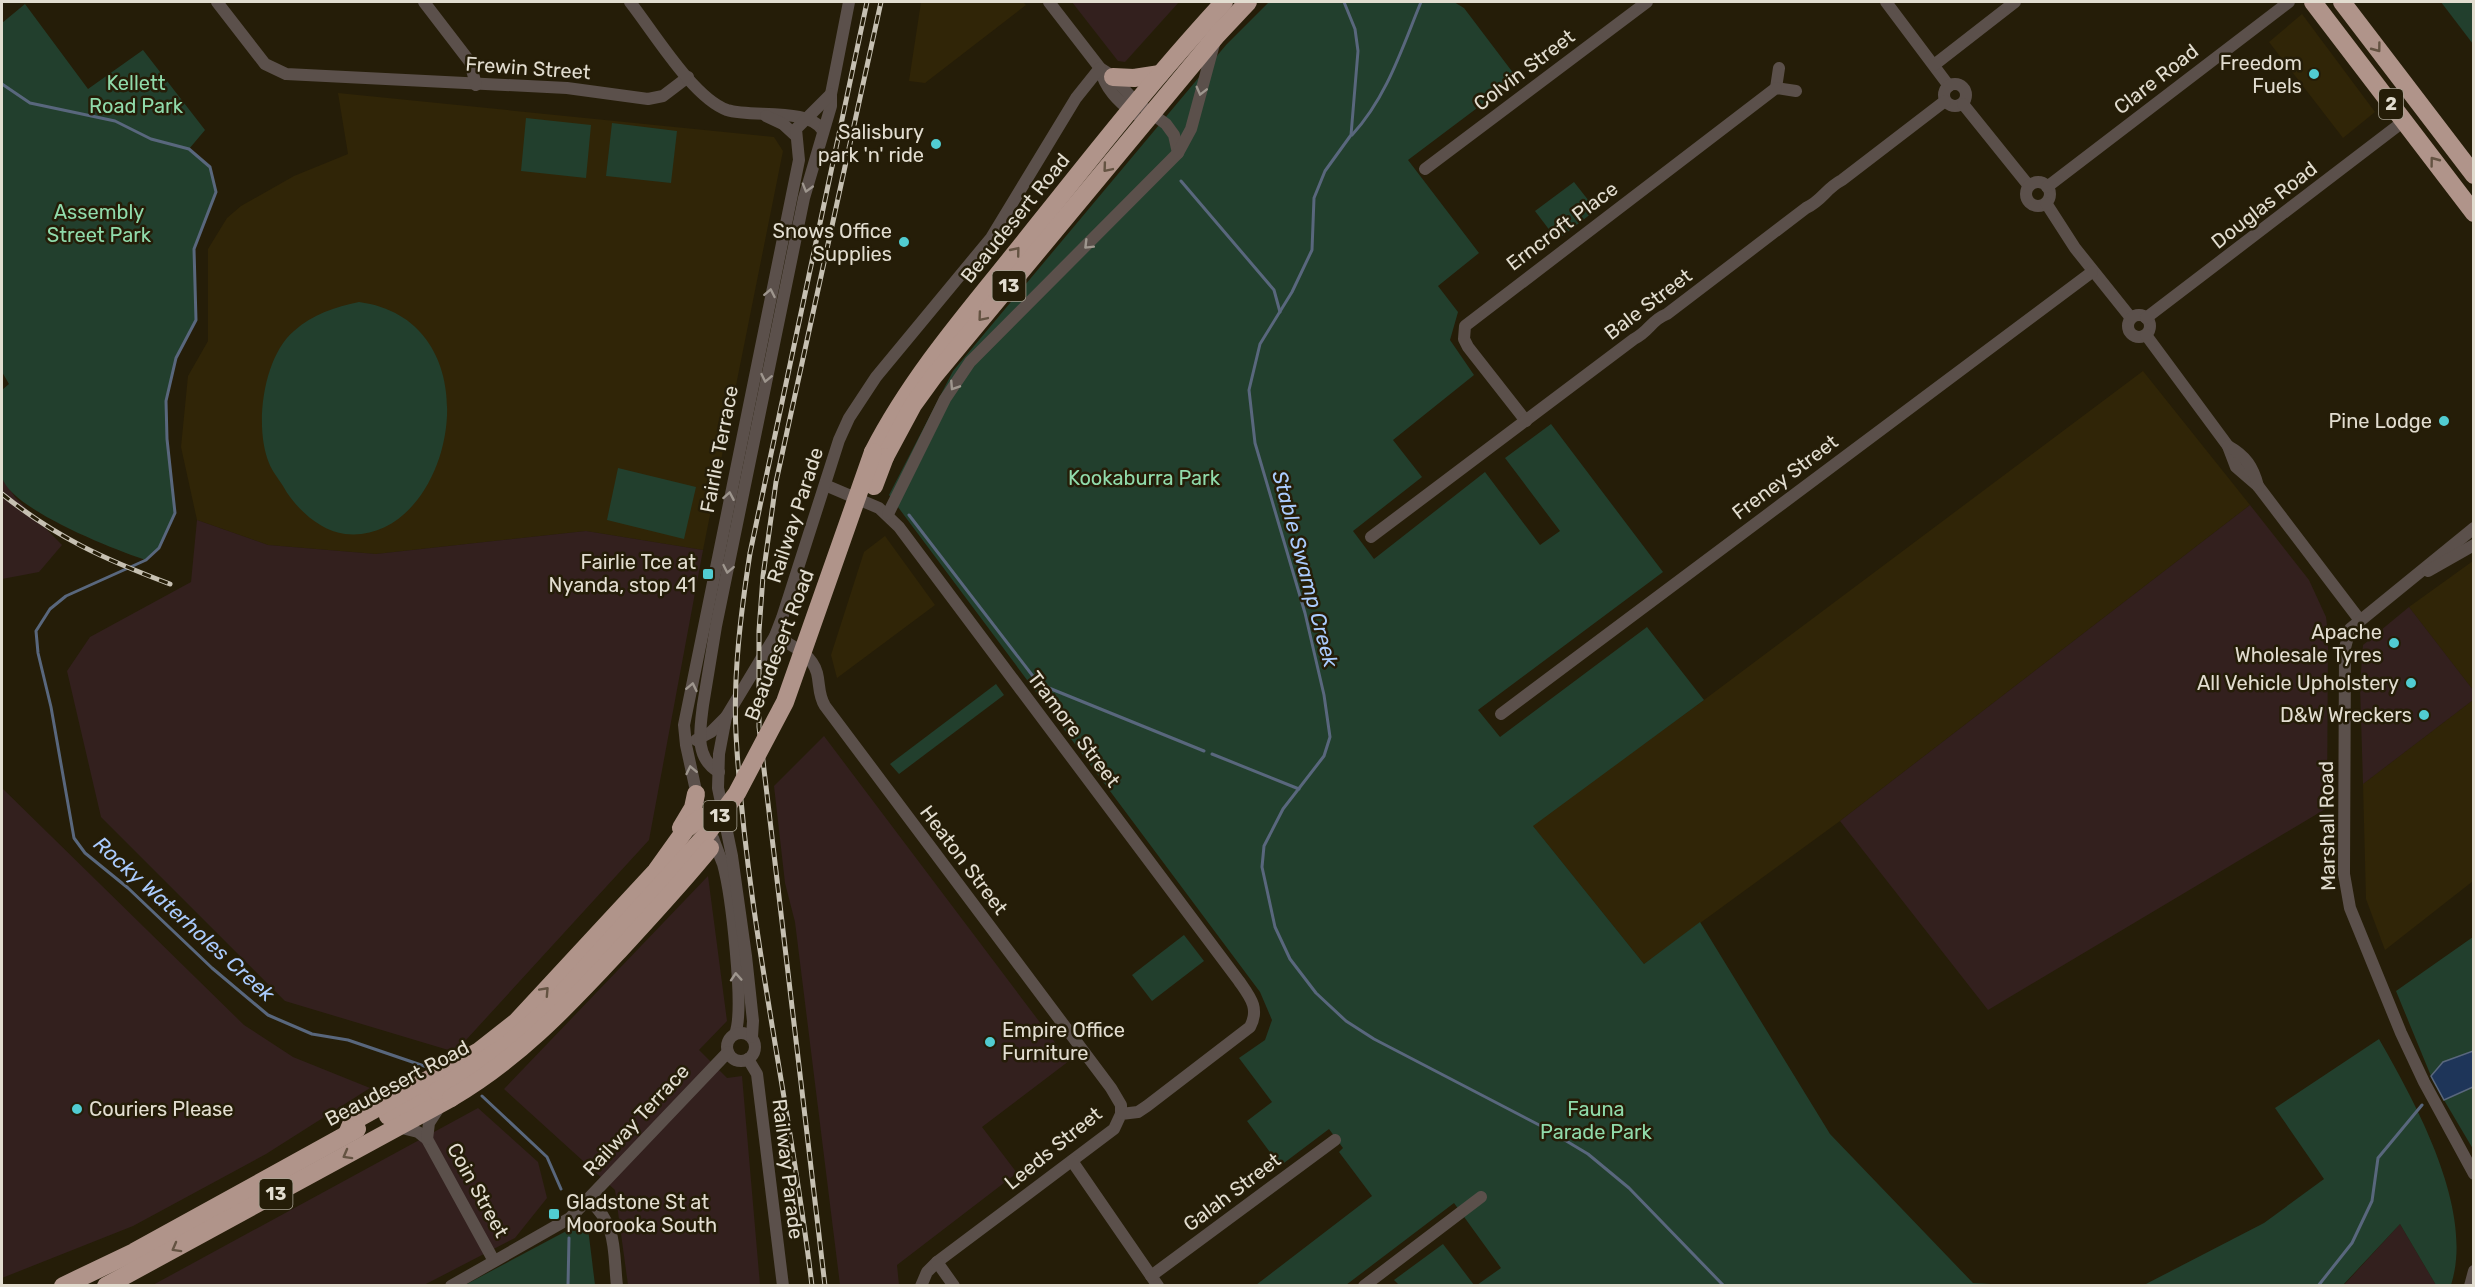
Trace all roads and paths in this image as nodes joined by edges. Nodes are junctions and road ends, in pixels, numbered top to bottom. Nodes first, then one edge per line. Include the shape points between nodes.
1 (217, 2) edge
2 (424, 2) edge
3 (630, 2) edge
4 (849, 2) edge
5 (1049, 2) edge
6 (1224, 2) edge
7 (1248, 2) edge
8 (1647, 2) edge
9 (1886, 2) edge
10 (2015, 2) edge
11 (2289, 2) edge
12 (2313, 2) edge
13 (2342, 2) edge
14 (1216, 35) junction
15 (1934, 65) junction
16 (1779, 68) dead end
17 (1107, 72) junction
18 (1160, 74) junction
19 (688, 77) junction
20 (476, 85) junction
21 (1949, 86) junction
22 (1776, 88) junction
23 (1796, 91) dead end
24 (831, 94) junction
25 (1945, 101) junction
26 (1963, 104) junction
27 (1132, 106) junction
28 (764, 116) junction
29 (805, 118) junction
30 (1148, 118) junction
31 (2404, 121) junction
32 (823, 131) junction
33 (795, 135) junction
34 (1178, 153) junction
35 (1425, 169) dead end
36 (2474, 175) edge
37 (2029, 186) junction
38 (2047, 187) junction
39 (2046, 203) junction
40 (2474, 213) edge
41 (2092, 272) junction
42 (2131, 318) junction
43 (2146, 318) junction
44 (2146, 334) junction
45 (1526, 422) junction
46 (879, 455) junction
47 (825, 485) junction
48 (888, 514) junction
49 (2474, 528) edge
50 (1371, 537) dead end
51 (2474, 545) edge
52 (2410, 579) junction
53 (2359, 619) junction
54 (775, 636) junction
55 (1501, 714) dead end
56 (726, 717) junction
57 (700, 738) junction
58 (686, 745) junction
59 (719, 772) junction
60 (696, 794) junction
61 (722, 810) junction
62 (706, 821) junction
63 (678, 838) junction
64 (618, 912) junction
65 (1250, 1027) joint
66 (735, 1034) junction
67 (752, 1037) junction
68 (728, 1052) junction
69 (748, 1059) junction
70 (443, 1097) junction
71 (1121, 1114) junction
72 (398, 1127) junction
73 (347, 1134) junction
74 (428, 1139) junction
75 (1335, 1140) dead end
76 (1072, 1161) junction
77 (2474, 1174) edge
78 (1481, 1197) dead end
79 (589, 1200) junction
80 (494, 1261) junction
81 (937, 1262) junction
82 (2474, 1270) edge
83 (1155, 1281) edge
84 (63, 1286) edge
85 (106, 1286) edge
86 (451, 1286) edge
87 (617, 1286) edge
88 (783, 1286) edge
89 (921, 1286) edge
90 (954, 1286) edge
91 (1364, 1286) edge
92 (2470, 1286) edge

1 - 20 street, Frewin Street via 271,69 286,74
2 - 20 street via 470,62
3 - 19 street
4 - 24 street, Fairlie Terrace
5 - 17 street
6 - 18 highway, Beaudesert Road / 13
7 - 14 highway, Beaudesert Road / 13
8 - 35 street, Colvin Street
9 - 15 street
10 - 15 street
11 - 38 street, Clare Road
12 - 31 highway, 2
13 -> 36 highway, 2
14 - 30 highway, Beaudesert Road / 13
14 -> 34 street, Beaudesert Road via 1191,129
15 - 21 street
16 - 22 street
17 - 18 highway via 1134,78
17 - 27 street
17 - 47 street, Railway Parade via 1076,98 991,238 861,398 839,440
18 - 27 highway, Beaudesert Road / 13
19 - 20 street, Frewin Street via 663,96 648,99 567,88
19 - 28 street via 713,104 737,113
21 - 25 street
21 - 26 street via 1963,87 1967,97
22 - 23 street
22 - 45 street, Erncroft Place via 1465,326 1468,347
24 - 29 street
24 - 32 street, Fairlie Terrace
25 - 26 street via 1954,107
25 - 45 street, Bale Street via 1829,186 1820,201 1667,314 1656,318 1646,333
26 - 37 street
27 - 30 street
46 -> 27 highway, Beaudesert Road / 13 via 903,398 919,375
28 - 29 street
28 - 33 street via 783,124
29 - 32 street
29 - 33 street
30 - 34 street via 1166,124 1174,135
30 -> 46 highway, Beaudesert Road / 13 via 934,376
40 -> 31 highway, 2
31 - 43 street, Douglas Road
32 -> 57 street, Fairlie Terrace via 804,198 716,626
58 -> 33 street, Fairlie Terrace via 684,725 798,160
34 -> 48 street, Beaudesert Road via 970,362 932,423
37 - 38 street via 2037,183
37 - 39 street via 2028,201 2034,205
38 - 39 street
39 - 41 street
41 - 42 street
41 - 55 street, Freney Street
42 - 43 street
42 - 44 street via 2128,325 2132,335
43 - 44 street via 2150,325
44 - 53 street via 2228,446 2245,457 2258,486
45 - 50 street, Bale Street
46 - 70 highway, Beaudesert Road / 13, bridge via 794,710 746,799 685,879 565,1010 522,1050
47 - 48 street, Tramore Street via 857,496
47 - 54 street, Railway Parade
48 - 65 street, Tramore Street via 1250,997 1256,1017
49 - 52 street
51 - 52 street
52 - 53 street
53 - 77 street, Marshall Road via 2350,629 2345,648 2346,890 2357,932 2401,1033
54 - 56 street, Railway Parade
54 - 71 street, Heaton Street via 811,661 825,706 1117,1096
56 - 57 street, Beaudesert Road
56 - 59 street, Railway Parade via 718,754
57 - 58 street, Beaudesert Road
57 - 59 street, Fairlie Terrace via 704,759
60 -> 58 street, Fairlie Terrace
59 - 61 street, Railway Parade
60 - 62 street, Fairlie Terrace
60 - 63 highway
61 - 62 highway
61 - 67 street, Railway Parade via 746,956
62 - 63 highway via 691,825
62 - 64 highway via 628,910
66 -> 62 street via 740,1018 726,885 723,865
63 - 64 highway via 656,871
73 -> 64 highway via 352,1122 479,1051 516,1022
65 - 71 street, Leeds Street via 1147,1106 1138,1112
66 - 67 street
66 - 68 street via 729,1040
67 - 69 street via 755,1049
68 - 69 street via 736,1060
68 - 79 street, Railway Terrace
69 - 88 street, Railway Parade via 757,1074
70 - 72 highway, Beaudesert Road / 13
70 - 73 highway, Beaudesert Road / 13
70 - 74 street, Coin Street via 429,1123
71 - 76 street, Leeds Street via 1114,1129
72 - 74 street, Coin Street
72 -> 85 highway, Beaudesert Road / 13
73 - 84 highway, Beaudesert Road / 13 via 134,1252
74 - 80 street, Coin Street
75 - 83 street, Galah Street
76 - 81 street, Leeds Street
76 - 83 street
78 - 91 street
79 - 80 street via 564,1222
79 - 87 street, Railway Terrace via 610,1225
80 - 86 street
81 - 89 street, Leeds Street
81 - 90 street
82 - 92 street

